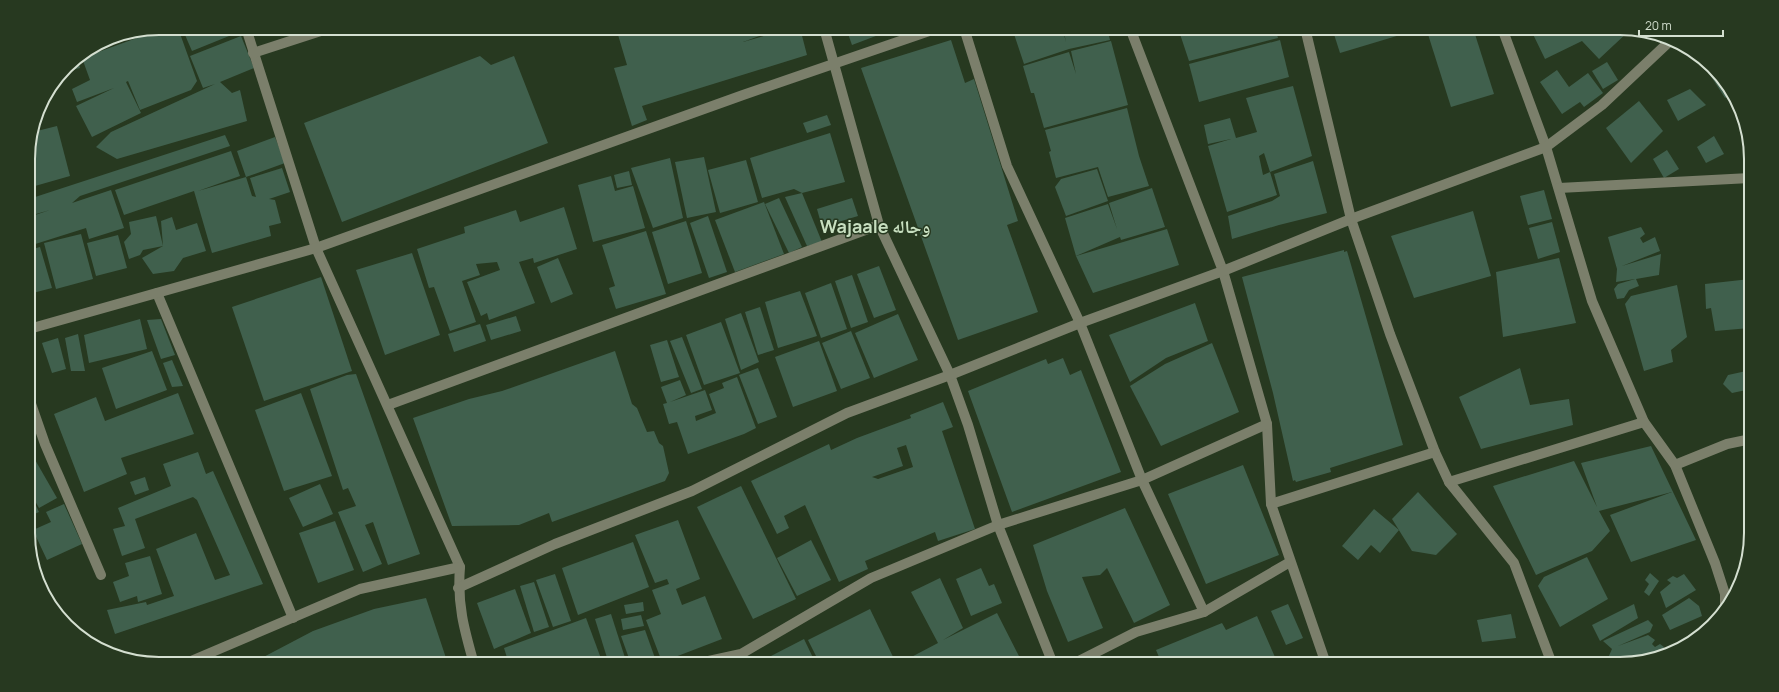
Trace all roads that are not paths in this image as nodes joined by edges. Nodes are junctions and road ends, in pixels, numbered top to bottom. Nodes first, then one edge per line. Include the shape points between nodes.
1 (248, 35) edge
2 (308, 35) edge
3 (826, 35) edge
4 (918, 35) edge
5 (966, 35) edge
6 (1133, 35) edge
7 (1307, 35) edge
8 (1505, 35) edge
9 (1666, 44) edge
10 (253, 53) junction
11 (833, 65) junction
12 (1546, 147) junction
13 (1744, 178) edge
14 (1558, 188) junction
15 (1351, 219) junction
16 (879, 225) junction
17 (316, 248) junction
18 (1223, 271) junction
19 (158, 293) junction
20 (1080, 323) junction
21 (35, 326) edge
22 (950, 375) junction
23 (388, 405) junction
24 (35, 415) edge
25 (1644, 422) junction
26 (1267, 424) junction
27 (1744, 440) edge
28 (1435, 452) junction
29 (1675, 465) junction
30 (1142, 480) junction
31 (1448, 482) junction
32 (1271, 504) junction
33 (998, 525) junction
34 (1290, 562) junction
35 (460, 567) junction
36 (101, 575) dead end
37 (458, 588) junction
38 (1725, 598) edge
39 (1204, 612) junction
40 (293, 618) junction
41 (201, 657) edge
42 (472, 657) edge
43 (745, 657) edge
44 (1050, 657) edge
45 (1087, 657) edge
46 (1324, 657) edge
47 (1549, 657) edge

1 - 10 street
2 - 10 street
3 - 11 street
4 - 11 street
5 - 20 street via 1007,166
6 - 18 street
7 - 15 street
8 - 12 street
9 - 12 street via 1602,105
10 - 17 street
11 - 16 street
11 - 17 street
12 - 14 street
12 - 15 street
13 - 14 street
14 - 25 street via 1592,301
15 - 18 street
15 - 28 street via 1390,334
16 - 22 street
16 - 23 street
17 - 19 street
17 - 23 street
18 - 20 street
18 - 26 street
19 - 21 street
19 - 40 street
20 - 22 street
20 - 30 street
22 - 33 street
22 - 37 street via 847,413 692,491 555,544
23 - 35 street
24 - 36 street
25 - 29 street
25 - 31 street
26 - 30 street
26 - 32 street
27 - 29 street via 1727,444
28 - 31 street
28 - 32 street
29 - 38 street via 1715,563
30 - 33 street
30 - 39 street
31 - 47 street via 1514,563
32 - 34 street
33 - 43 street via 871,578
33 - 44 street
34 - 39 street
34 - 46 street
35 - 37 street
35 - 40 street via 360,589
37 - 42 street via 462,621
39 - 45 street via 1136,632
40 - 41 street

